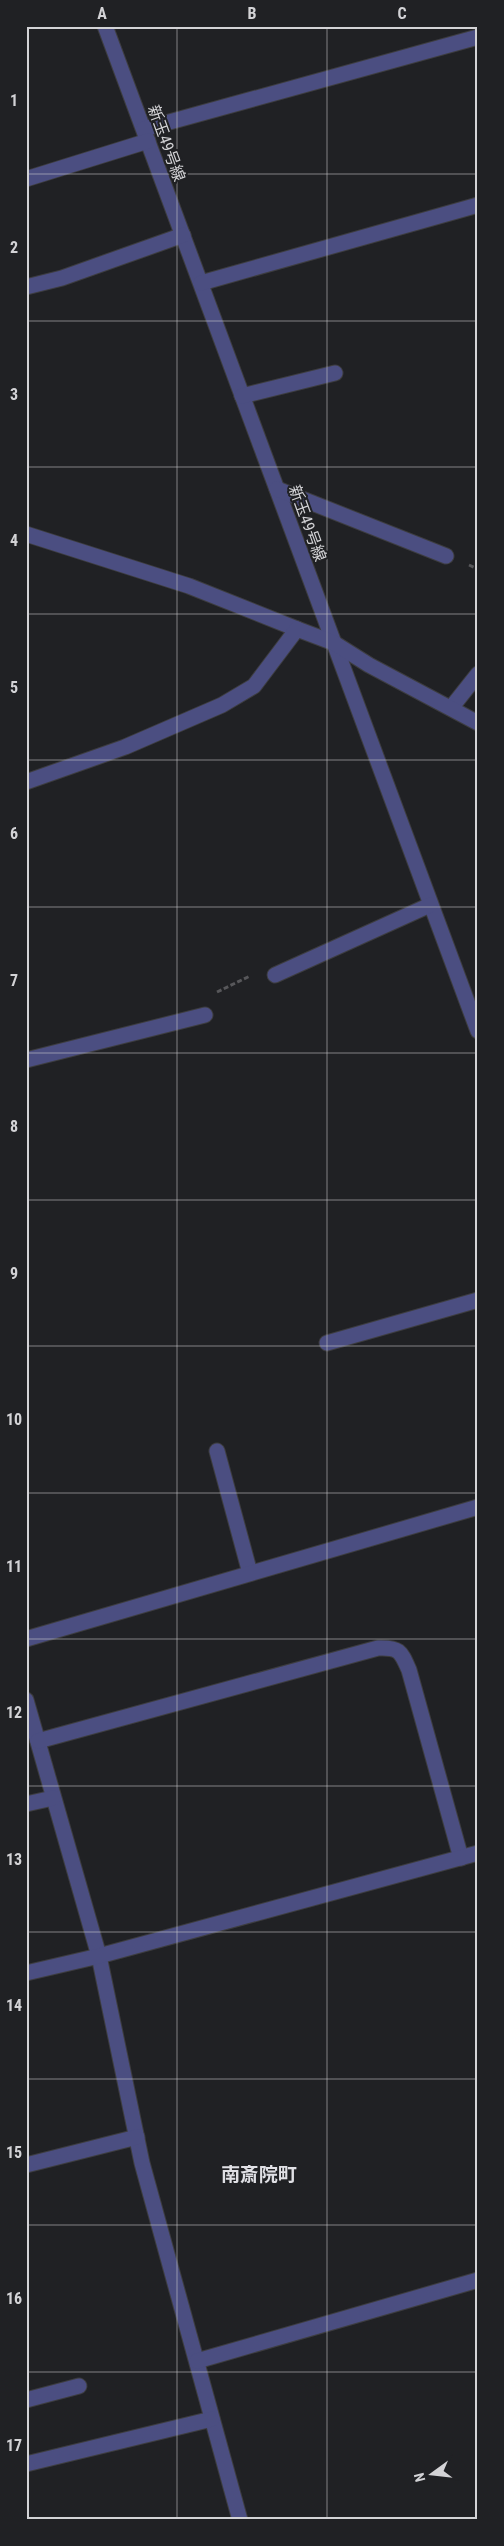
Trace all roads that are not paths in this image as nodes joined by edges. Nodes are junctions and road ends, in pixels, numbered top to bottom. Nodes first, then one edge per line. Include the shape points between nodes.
1 (105, 26) edge
2 (478, 37) edge
3 (146, 135) junction
4 (26, 179) edge
5 (478, 205) edge
6 (183, 235) junction
7 (201, 283) junction
8 (26, 287) edge
9 (335, 372) dead end
10 (242, 396) junction
11 (277, 489) junction
12 (26, 534) edge
13 (446, 556) dead end
14 (297, 629) junction
15 (334, 643) junction
16 (478, 674) edge
17 (451, 708) junction
18 (478, 723) edge
19 (26, 782) edge
20 (430, 904) junction
21 (275, 974) road end
22 (205, 1014) road end
23 (478, 1031) edge
24 (26, 1060) edge
25 (478, 1300) edge
26 (327, 1343) dead end
27 (217, 1451) dead end
28 (478, 1507) edge
29 (250, 1573) junction
30 (26, 1639) edge
31 (26, 1700) edge
32 (38, 1740) junction
33 (53, 1798) junction
34 (26, 1804) edge
35 (478, 1853) edge
36 (461, 1858) junction
37 (99, 1956) junction
38 (26, 1973) edge
39 (136, 2137) junction
40 (26, 2165) edge
41 (478, 2280) edge
42 (197, 2361) junction
43 (79, 2386) dead end
44 (26, 2400) edge
45 (212, 2419) junction
46 (26, 2464) edge
47 (240, 2520) edge

1 - 3 street, 新玉49号線
2 - 3 street
3 - 4 street
3 - 6 street, 新玉49号線
5 - 7 street
6 - 7 street, 新玉49号線
6 - 8 street via 62,278
7 - 10 street, 新玉49号線
9 - 10 street
10 - 11 street, 新玉49号線
11 - 13 street
11 - 15 street, 新玉49号線
12 - 14 street via 189,586
14 - 15 street
14 - 19 street via 254,686 222,705 125,747
15 - 17 street via 368,665
15 - 20 street, 新玉49号線
16 - 17 street
17 - 18 street
20 - 21 street
20 - 23 street, 新玉49号線
22 - 24 street
25 - 26 street
27 - 29 street
28 - 29 street
29 - 30 street
31 - 32 street
32 - 33 street
32 - 36 street via 391,1647 401,1652 409,1670
33 - 34 street
33 - 37 street
35 - 36 street
36 - 37 street
37 - 38 street
37 - 39 street
39 - 40 street
39 - 42 street
41 - 42 street
42 - 45 street
43 - 44 street
45 - 46 street
45 - 47 street

